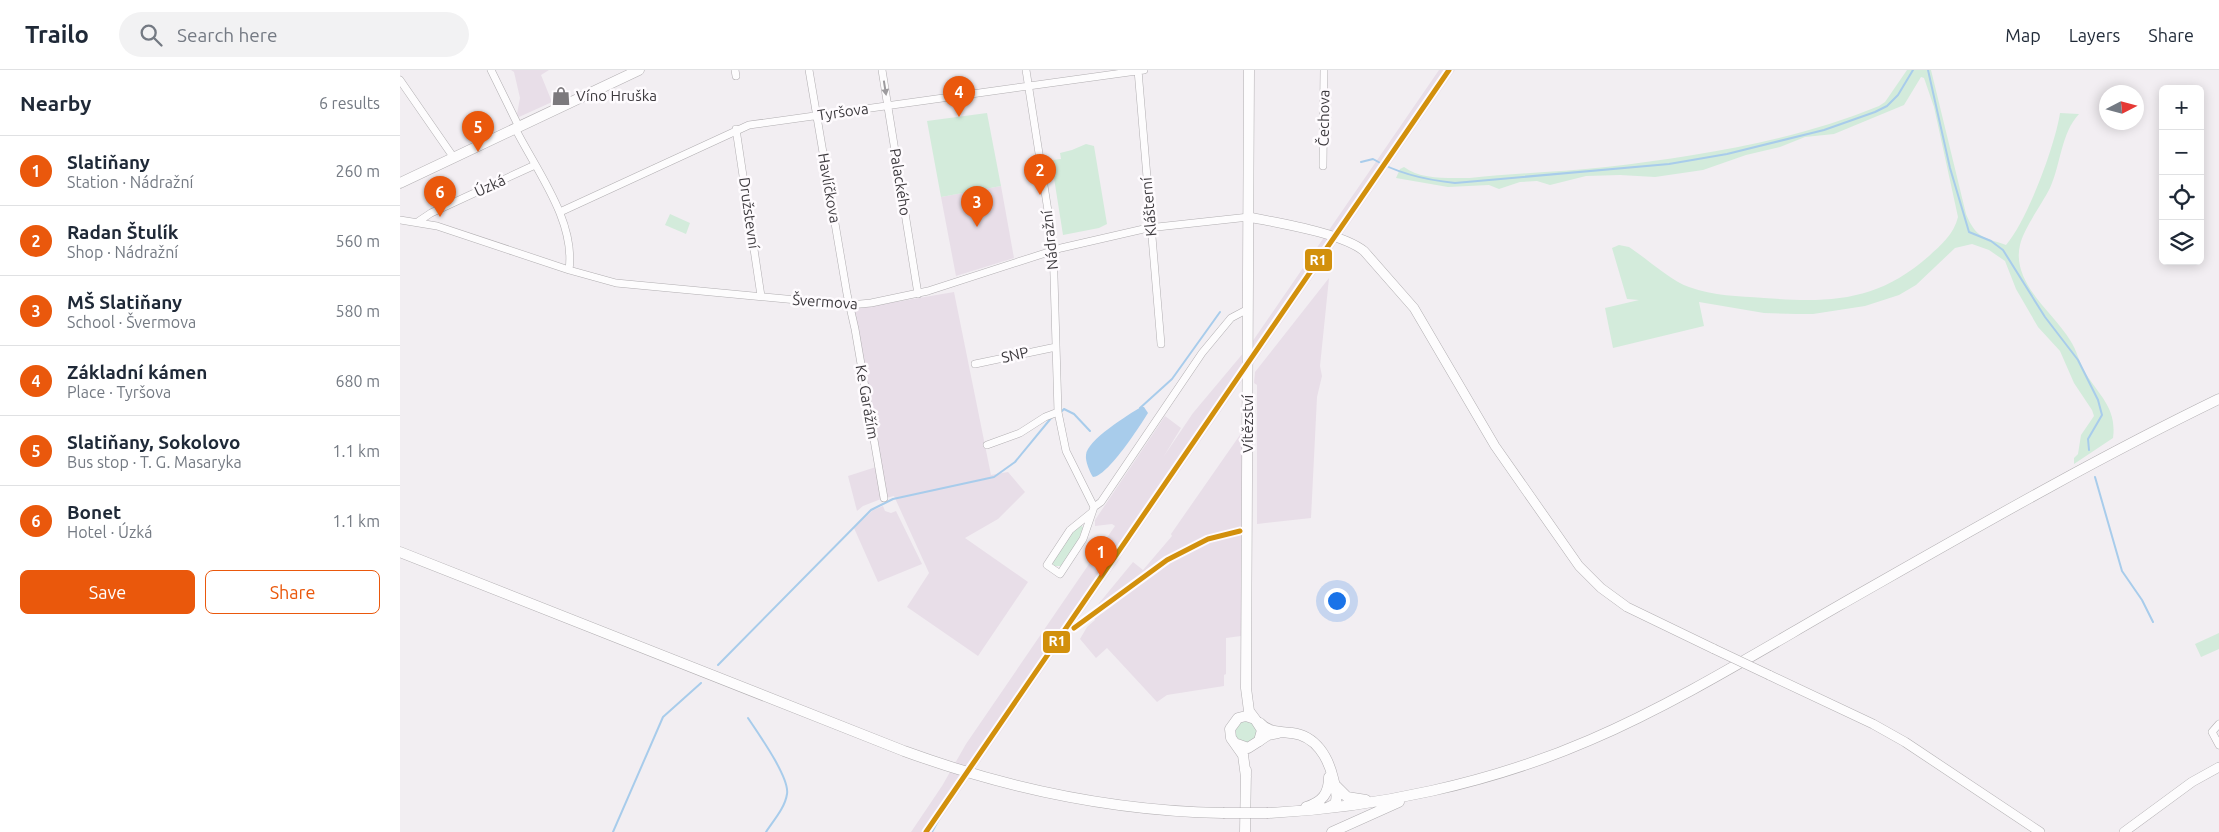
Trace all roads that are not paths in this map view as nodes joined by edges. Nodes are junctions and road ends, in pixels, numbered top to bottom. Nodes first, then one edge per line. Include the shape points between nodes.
1 (491, 70) edge
2 (639, 70) edge
3 (809, 70) edge
4 (882, 70) edge
5 (1026, 70) edge
6 (1140, 70) edge
7 (1250, 70) edge
8 (1324, 70) edge
9 (400, 80) edge
10 (1028, 85) junction
11 (888, 105) junction
12 (817, 115) junction
13 (517, 128) junction
14 (736, 129) junction
15 (454, 158) junction
16 (535, 164) junction
17 (1323, 166) dead end
18 (400, 183) edge
19 (560, 212) junction
20 (1249, 217) junction
21 (400, 220) edge
22 (419, 222) junction
23 (1151, 228) junction
24 (1054, 251) junction
25 (568, 270) junction
26 (918, 294) junction
27 (761, 296) junction
28 (850, 305) junction
29 (1248, 309) junction
30 (1161, 344) dead end
31 (1056, 346) junction
32 (975, 364) dead end
33 (2219, 399) edge
34 (1058, 412) junction
35 (986, 445) dead end
36 (884, 498) dead end
37 (1092, 510) junction
38 (400, 552) edge
39 (1246, 688) junction
40 (1238, 718) junction
41 (1257, 721) junction
42 (2219, 724) edge
43 (1289, 733) junction
44 (1258, 743) junction
45 (1236, 744) junction
46 (2219, 745) edge
47 (1324, 754) junction
48 (2219, 767) edge
49 (1246, 776) junction
50 (1334, 783) junction
51 (1435, 789) junction
52 (1382, 800) junction
53 (1324, 809) junction
54 (1290, 812) junction
55 (1245, 832) edge
56 (1332, 832) edge
57 (2040, 832) edge
58 (2124, 832) edge

1 - 13 street
2 - 13 main road
3 - 12 street, Havlíčkova
4 -> 11 street, Palackého
5 - 10 street, Nádražní
6 - 10 street, Tyršova
6 - 23 street, Klášterní
7 - 20 main road, Vítězství
8 - 17 street, Čechova
9 - 15 street
10 - 11 street, Tyršova
10 - 24 street, Nádražní
11 - 12 street, Tyršova
11 - 26 street, Palackého
12 - 14 street, Tyršova
12 - 28 street, Havlíčkova
13 - 15 main road
13 - 16 street
14 - 19 street, Tyršova
14 - 27 street, Družstevní
15 - 18 main road
16 - 19 street
16 - 22 street, Úzká
19 - 25 street via 569,256
20 - 23 street, Švermova
20 - 29 main road, Vítězství
20 - 57 street, bridge via 1361,248 1408,300 1495,446 1566,549 1601,588 1627,606 1905,742
21 - 22 street, Švermova
22 - 25 street, Švermova
23 - 24 street, Švermova
23 - 30 street, Klášterní
24 - 26 street, Švermova
24 - 31 street, Nádražní
25 - 27 street, Švermova via 624,284
26 - 28 street, Švermova
27 - 28 street, Švermova
28 - 36 street, Ke Garážím
29 - 37 street via 1233,316 1210,343 1101,502
29 - 39 main road, Vítězství
31 - 32 street, SNP
31 - 34 street, Nádražní
33 - 51 main road via 2032,496 1637,718 1560,752
34 - 35 street via 1020,433
34 - 37 street, Nádražní via 1065,449
37 - 37 street via 1070,530 1047,565 1060,574 1083,539
38 - 54 main road, bridge via 927,760 999,782 1100,804 1156,810
39 - 40 main road via 1243,712
39 - 41 main road via 1249,711
40 - 41 main road via 1246,716
40 - 45 main road via 1230,729
41 - 43 main road via 1268,729
41 - 44 main road via 1262,732
42 - 46 street via 2212,732
43 - 44 main road via 1268,735
43 - 47 main road via 1308,739
44 - 45 main road via 1248,748
44 - 49 main road via 1247,757
45 - 49 main road via 1244,755
47 - 50 main road
47 - 54 main road via 1329,779 1325,796 1316,803
48 - 58 street via 2192,782
49 - 55 main road
50 - 52 main road via 1347,797
50 - 53 main road via 1336,802
51 - 52 main road
51 - 56 main road via 1380,809
52 - 53 main road
53 - 54 main road

